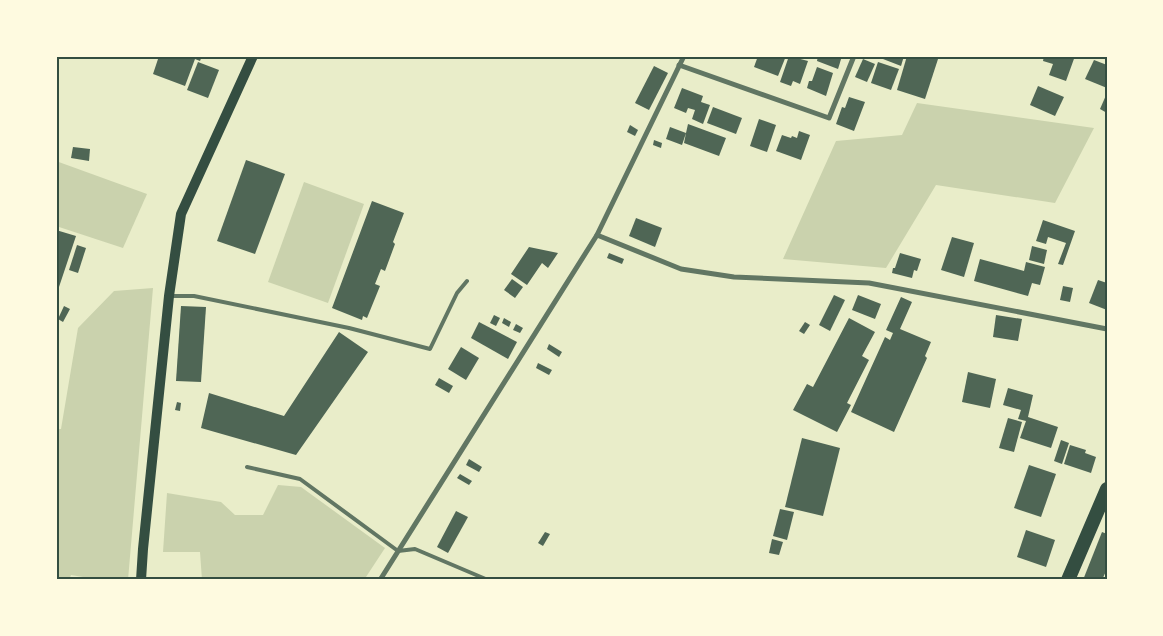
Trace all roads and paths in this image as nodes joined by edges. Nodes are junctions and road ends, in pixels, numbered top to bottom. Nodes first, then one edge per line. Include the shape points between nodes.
1 (253, 56) edge
2 (684, 56) edge
3 (854, 56) edge
4 (679, 65) junction
5 (597, 235) junction
6 (467, 281) dead end
7 (169, 296) junction
8 (1107, 329) edge
9 (247, 466) dead end
10 (1107, 489) edge
11 (398, 551) junction
12 (141, 580) edge
13 (380, 580) edge
14 (488, 580) edge
15 (1068, 580) edge

1 - 7 main road via 181,214
2 - 4 street
3 - 4 street via 829,118
4 - 5 street
5 - 8 street via 681,269 734,277 869,283
5 - 11 street
6 - 7 lane via 456,294 430,349 349,328 194,296
7 - 12 main road
9 - 11 lane via 300,479
10 - 15 highway
11 - 13 street
11 - 14 lane via 415,550

